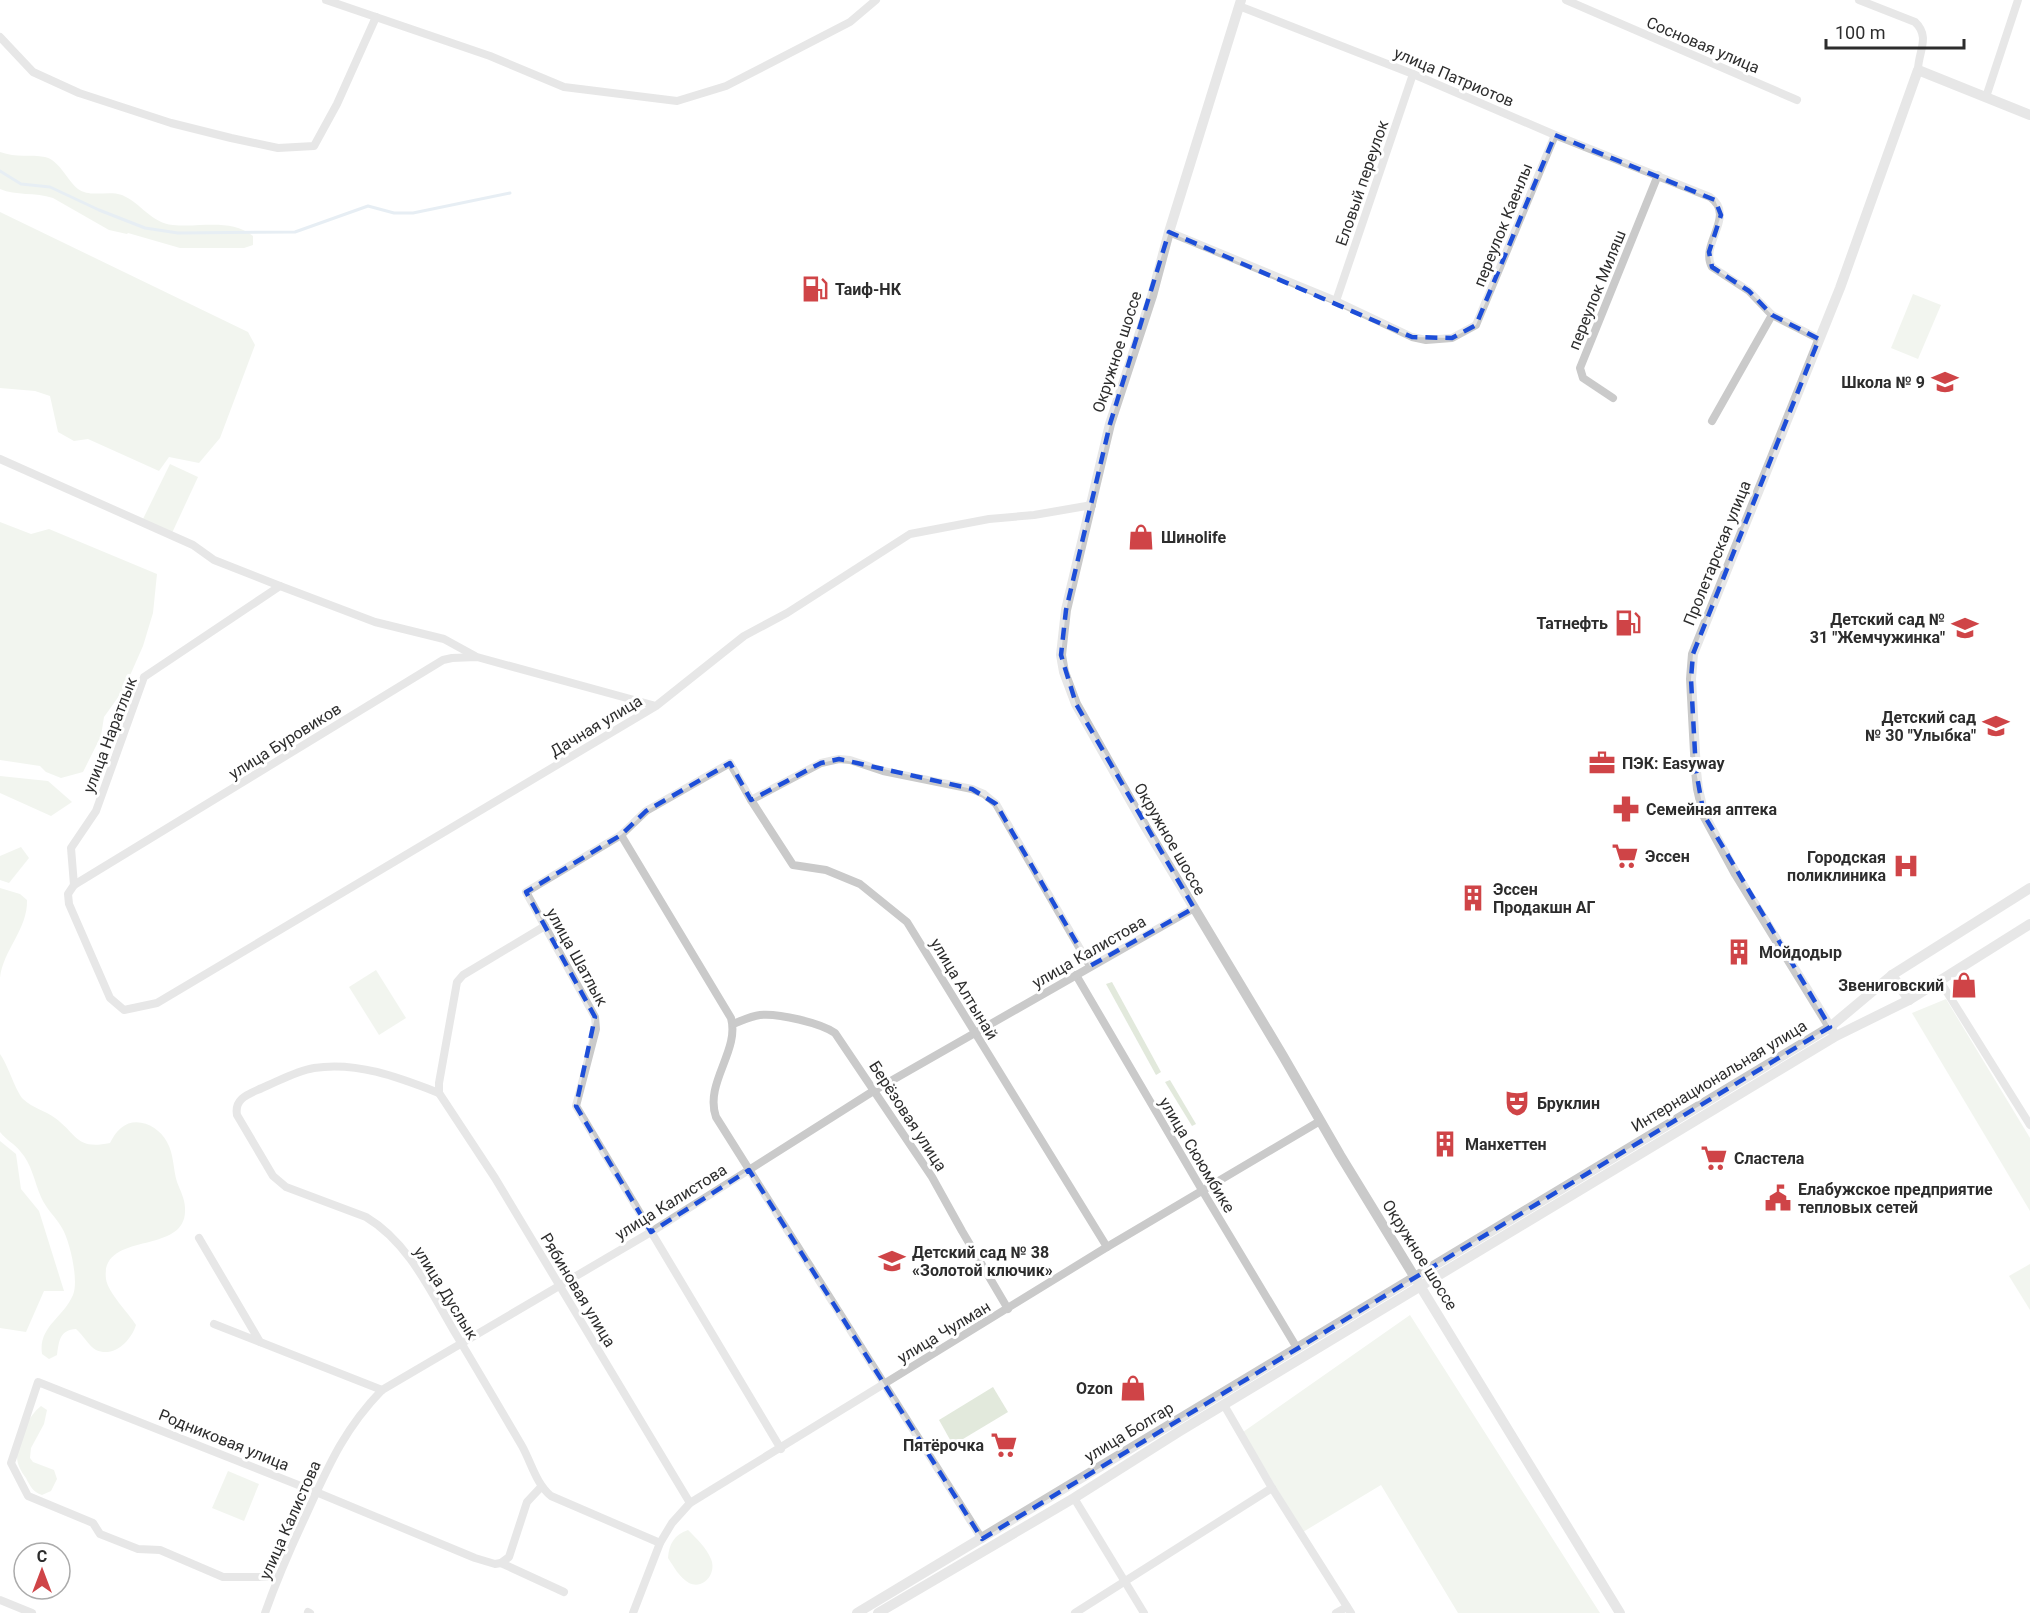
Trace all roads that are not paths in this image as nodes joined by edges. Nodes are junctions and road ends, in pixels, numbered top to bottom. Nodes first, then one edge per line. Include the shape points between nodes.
1 (326, 0) edge
2 (876, 0) edge
3 (1566, 0) edge
4 (1859, 0) edge
5 (2018, 0) edge
6 (1240, 3) edge
7 (376, 17) junction
8 (0, 37) edge
9 (1918, 70) junction
10 (1413, 74) junction
11 (1986, 96) junction
12 (1797, 100) dead end
13 (2030, 114) edge
14 (1555, 135) junction
15 (1658, 177) junction
16 (1169, 232) junction
17 (1336, 301) junction
18 (1772, 315) junction
19 (1819, 339) junction
20 (1612, 398) dead end
21 (1712, 421) dead end
22 (0, 459) edge
23 (1092, 505) junction
24 (280, 586) junction
25 (477, 657) junction
26 (656, 706) junction
27 (751, 800) junction
28 (621, 836) junction
29 (74, 885) junction
30 (2030, 888) edge
31 (1194, 908) junction
32 (2030, 924) edge
33 (545, 926) junction
34 (1090, 966) junction
35 (1076, 975) junction
36 (1892, 975) junction
37 (1940, 981) junction
38 (1910, 1000) junction
39 (732, 1024) junction
40 (1833, 1031) junction
41 (975, 1033) junction
42 (875, 1090) junction
43 (440, 1093) junction
44 (1320, 1121) junction
45 (2030, 1125) edge
46 (749, 1170) junction
47 (1202, 1190) junction
48 (651, 1232) junction
49 (199, 1238) dead end
50 (1107, 1247) junction
51 (1418, 1281) junction
52 (559, 1286) junction
53 (1008, 1309) junction
54 (214, 1324) dead end
55 (260, 1342) junction
56 (462, 1344) junction
57 (1298, 1348) junction
58 (885, 1383) junction
59 (381, 1389) junction
60 (1224, 1405) junction
61 (781, 1449) junction
62 (541, 1487) junction
63 (1272, 1488) junction
64 (316, 1492) junction
65 (1074, 1498) junction
66 (690, 1503) junction
67 (982, 1539) junction
68 (660, 1543) junction
69 (501, 1563) junction
70 (278, 1577) junction
71 (1125, 1582) junction
72 (564, 1592) dead end
73 (0, 1600) edge
74 (1349, 1610) edge
75 (32, 1613) edge
76 (265, 1613) edge
77 (633, 1613) edge
78 (858, 1613) edge
79 (878, 1613) edge
80 (1075, 1613) edge
81 (1144, 1613) edge
82 (1336, 1613) edge
83 (1620, 1613) edge

1 - 7 street
2 - 7 street via 850,22 726,86 677,101 564,87 490,56
3 - 12 street, Сосновая улица
4 - 9 street via 1915,22 1923,35
5 - 11 street
6 - 10 street, улица Патриотов
6 - 16 street, Окружное шоссе
7 - 8 street via 314,146 278,148 171,123 79,93 33,72
9 - 11 street
9 - 19 street, Пролетарская улица
10 - 14 street, улица Патриотов
10 - 17 street, Еловый переулок
11 - 13 street
14 - 15 street, улица Патриотов
14 - 17 street, переулок Каенлы via 1476,325 1452,338 1426,340
15 - 18 street, улица Патриотов via 1710,197 1719,205 1721,215 1709,252 1710,263 1717,272 1749,291
15 - 20 street, переулок Миляш via 1580,368 1583,378
16 - 17 street
16 - 23 street, Окружное шоссе via 1110,424
18 - 19 street
18 - 21 street
19 - 40 street, Пролетарская улица via 1696,645 1691,679 1696,771 1704,815 1739,880
22 - 24 street via 193,545 214,561
23 - 26 street, Дачная улица via 910,534 787,614 744,636
23 - 31 street, Окружное шоссе via 1066,610 1061,655 1064,672 1076,704
24 - 25 street via 375,622 444,639
24 - 29 street, улица Наратлык via 144,677 96,811 71,848
25 - 26 street, улица Буровиков
25 - 29 street, улица Буровиков via 452,658 435,664
26 - 29 street, Дачная улица via 157,1003 124,1010 110,998 69,904 68,894
27 - 28 street via 730,763 646,811
27 - 34 street via 821,763 839,759 984,794 996,804
27 - 41 street, улица Алтынай via 793,866 826,870 860,884 907,922
28 - 33 street, улица Шатлык via 526,892
28 - 39 street
30 - 36 street, Интернациональная улица
31 - 34 street, улица Калистова
31 - 44 street, Окружное шоссе
32 - 37 street, Интернациональная улица
33 - 43 street via 457,982
33 - 48 street, улица Шатлык via 597,1022 576,1106
34 - 35 street, улица Калистова
35 - 41 street, улица Калистова
35 - 47 street, улица Сююмбике
36 - 38 street
36 - 40 street, Интернациональная улица
37 - 38 street, Интернациональная улица
37 - 45 street
38 - 40 street, Интернациональная улица
39 - 42 street, Берёзовая улица via 770,1015 830,1029
39 - 46 street via 713,1103 716,1117
40 - 51 street, Интернациональная улица
41 - 42 street, улица Калистова
41 - 50 street, улица Алтынай
42 - 46 street, улица Калистова
42 - 53 street, Берёзовая улица via 932,1177
43 - 52 street, Рябиновая улица
43 - 56 street, улица Дуслык via 359,1069 328,1067 299,1072 246,1095 238,1102 236,1111 278,1182 366,1217 396,1240
44 - 47 street, улица Чулман
44 - 51 street, Окружное шоссе
46 - 48 street, улица Калистова
46 - 58 street
47 - 50 street, улица Чулман
47 - 57 street, улица Сююмбике
48 - 52 street, улица Калистова
48 - 61 street, улица Шатлык
49 - 55 street
50 - 53 street, улица Чулман
51 - 57 street, улица Болгар
51 - 60 street, улица Болгар
51 - 83 street, Окружное шоссе
52 - 56 street, улица Калистова
52 - 66 street, Рябиновая улица
53 - 58 street, улица Чулман
54 - 55 street
55 - 59 street
56 - 59 street, улица Калистова
56 - 62 street, улица Дуслык
57 - 67 street, улица Болгар
58 - 61 street, улица Чулман
58 - 67 street
59 - 64 street, улица Калистова via 346,1432
60 - 63 street
60 - 65 street, улица Болгар
61 - 66 street, улица Чулман
62 - 68 street via 551,1496
62 - 69 street via 527,1502 509,1557
63 - 71 street
63 - 74 street
64 - 69 street, Родниковая улица via 475,1558
64 - 70 street, улица Калистова
64 - 70 street, Родниковая улица via 38,1382 11,1463 28,1496 93,1523 100,1534 138,1549 160,1550 223,1577
65 - 71 street
65 - 79 street, улица Болгар
66 - 68 street, улица Чулман
67 - 78 street, улица Болгар
68 - 77 street, улица Чулман
69 - 72 street, Родниковая улица
70 - 76 street, улица Калистова
71 - 80 street
71 - 81 street
73 - 75 street
74 - 82 street

